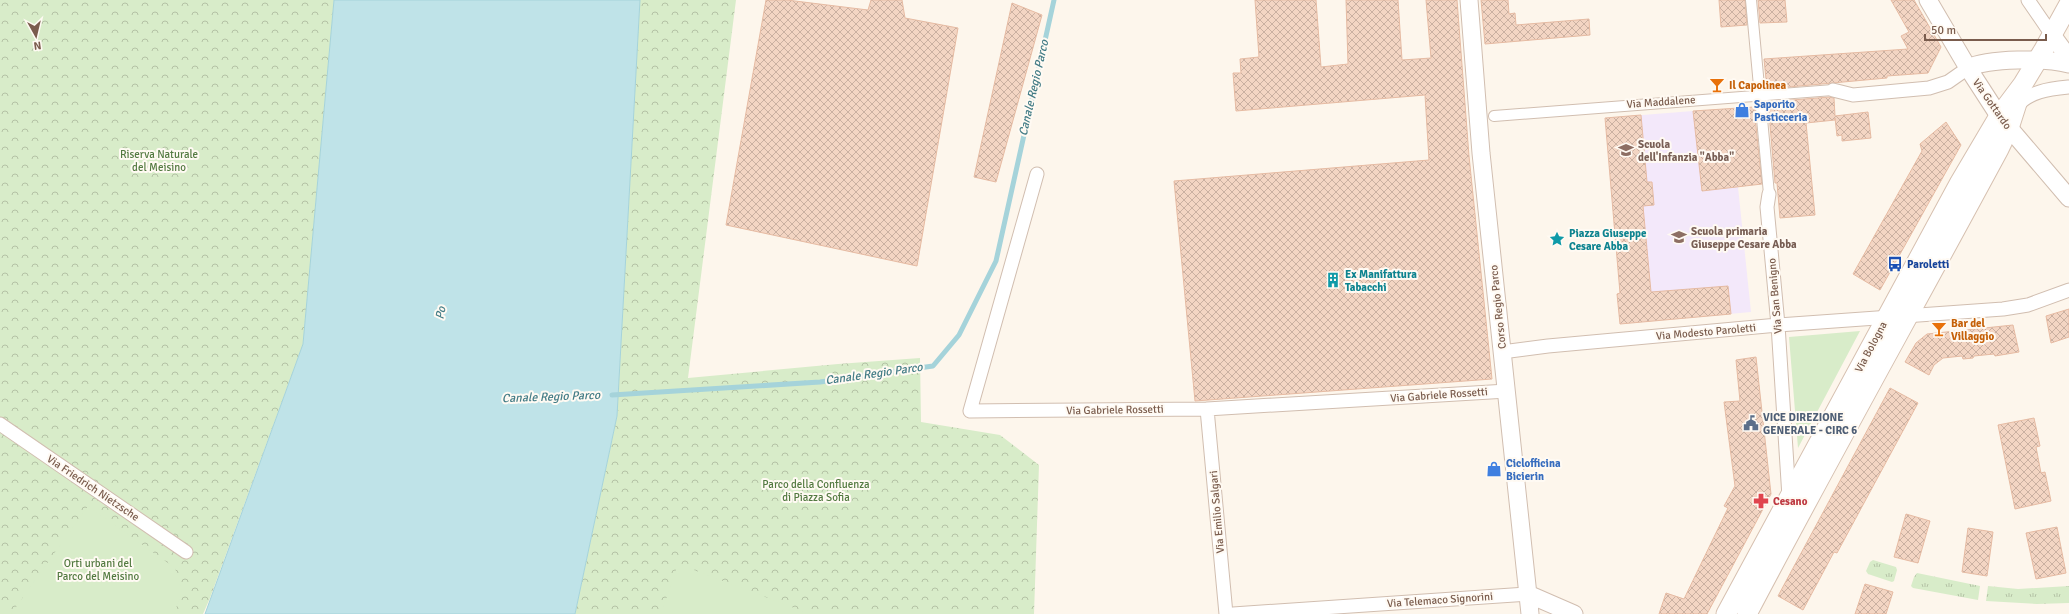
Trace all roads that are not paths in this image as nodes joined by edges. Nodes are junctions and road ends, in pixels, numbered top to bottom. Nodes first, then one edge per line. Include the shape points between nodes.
1 (1469, 0) edge
2 (1752, 0) edge
3 (1928, 0) edge
4 (2028, 0) edge
5 (2069, 4) edge
6 (2052, 35) junction
7 (2069, 58) edge
8 (2037, 61) junction
9 (2069, 64) edge
10 (1968, 68) junction
11 (2023, 84) junction
12 (2069, 87) edge
13 (1833, 90) joint
14 (1760, 95) junction
15 (2016, 107) junction
16 (1494, 116) dead end
17 (2004, 122) junction
18 (1037, 174) dead end
19 (1769, 194) joint
20 (2069, 198) edge
21 (2069, 290) edge
22 (1910, 316) junction
23 (1886, 318) junction
24 (1778, 325) junction
25 (1502, 352) junction
26 (1507, 391) junction
27 (1207, 409) junction
28 (0, 424) edge
29 (1789, 498) junction
30 (186, 552) dead end
31 (1528, 594) junction
32 (1226, 614) edge
33 (1233, 614) edge
34 (1530, 614) edge
35 (1574, 614) edge
36 (1726, 614) edge
37 (1747, 614) edge

1 - 25 street, Corso Regio Parco via 1481,153
2 - 14 street, Via San Benigno
3 - 10 street, Via Gottardo
4 - 6 street
5 - 6 main road, Via Bologna
6 - 7 street
6 - 8 main road, Via Bologna
8 - 9 street, Via Maddalene via 2059,61
8 - 10 street, Via Maddalene via 1988,62
8 - 11 main road, Via Bologna
10 - 13 street, Via Maddalene via 1948,82 1929,88 1853,94
10 - 17 street, Via Gottardo
11 - 15 main road, Via Bologna
11 - 17 main road, Via Bologna
12 - 15 street via 2035,93
13 - 14 street, Via Maddalene
14 - 16 street, Via Maddalene
14 - 19 street, Via San Benigno
15 - 17 main road, Via Bologna
17 - 20 street, Via Gottardo
17 - 22 main road, Via Bologna
17 - 23 main road, Via Bologna via 1960,182
18 - 27 street, Via Gabriele Rossetti via 970,411
19 - 24 street, Via San Benigno via 1767,207
21 - 22 street via 2028,305
22 - 23 street, Via Modesto Paroletti
22 - 37 main road, Via Bologna via 1876,373
23 - 24 street, Via Modesto Paroletti
23 - 29 main road, Via Bologna
24 - 25 street, Via Modesto Paroletti
24 - 29 street, Via San Benigno
25 - 26 street, Corso Regio Parco
26 - 27 street, Via Gabriele Rossetti
26 - 31 street, Corso Regio Parco
27 - 32 street, Via Emilio Salgari
28 - 30 street, Via Friedrich Nietzsche
29 - 36 main road, Via Bologna
31 - 33 street, Via Telemaco Signorini
31 - 34 street, Corso Regio Parco
31 - 35 street

